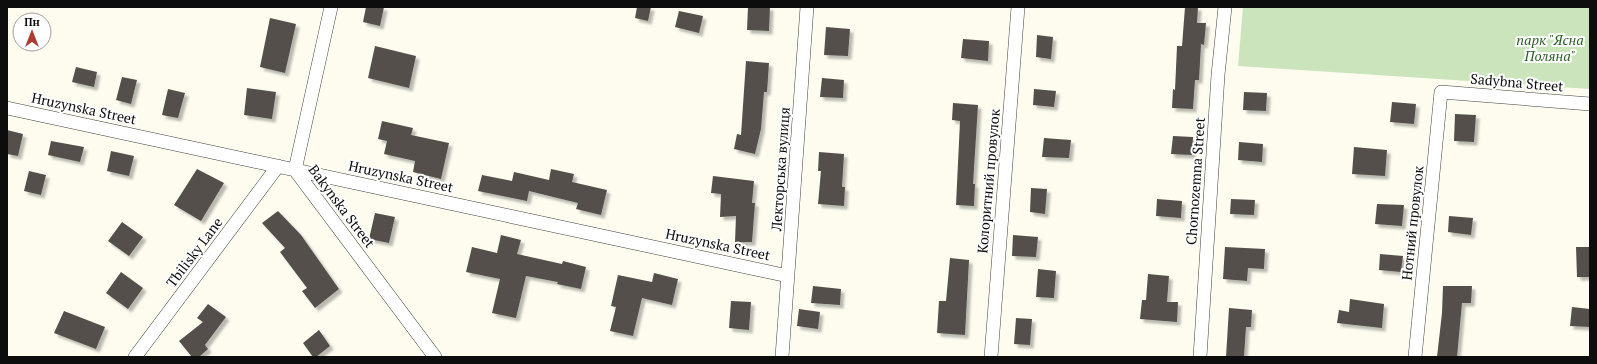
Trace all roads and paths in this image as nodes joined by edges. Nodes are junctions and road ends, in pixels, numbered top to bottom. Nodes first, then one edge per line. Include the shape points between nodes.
1 (331, 7) edge
2 (807, 7) edge
3 (1018, 7) edge
4 (1224, 7) edge
5 (1441, 92) joint
6 (1590, 104) edge
7 (7, 108) edge
8 (278, 166) junction
9 (295, 170) junction
10 (788, 276) junction
11 (135, 357) edge
12 (435, 357) edge
13 (782, 357) edge
14 (991, 357) edge
15 (1200, 357) edge
16 (1415, 357) edge

1 - 9 street, Bakynska Street
2 - 10 street, Лекторська вулиця
3 - 14 street, Колоритний провулок
4 - 15 street, Chornozemna Street
5 - 6 street, Sadybna Street
5 - 16 street, Нотний провулок
7 - 8 street, Hruzynska Street
8 - 9 street, Hruzynska Street
8 - 11 street, Tbilisky Lane
9 - 10 street, Hruzynska Street
9 - 12 street, Bakynska Street
10 - 13 street, Лекторська вулиця

